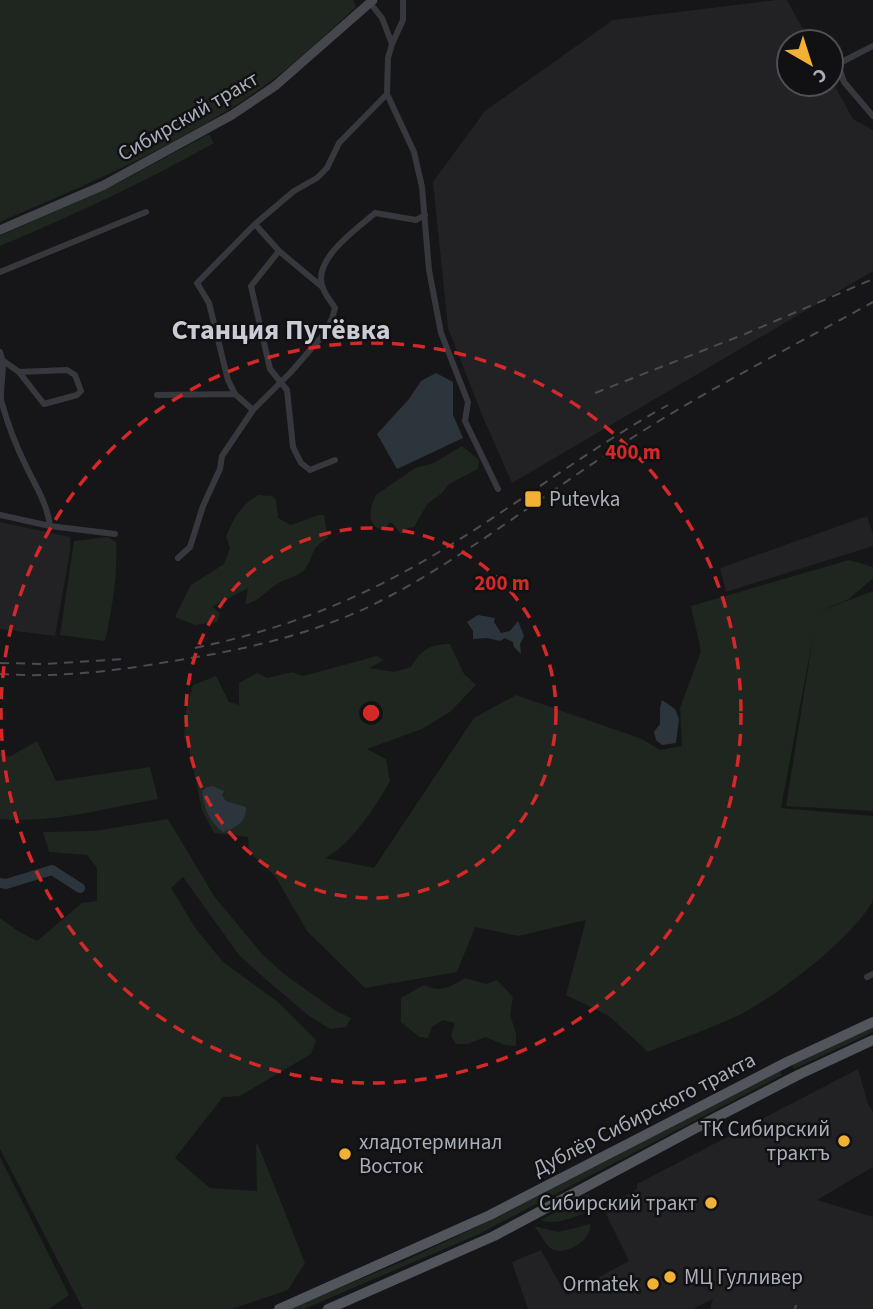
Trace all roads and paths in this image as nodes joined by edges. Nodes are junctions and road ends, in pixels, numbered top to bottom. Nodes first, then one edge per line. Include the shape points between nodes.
1 (403, 0) edge
2 (371, 1) edge
3 (393, 44) junction
4 (873, 46) edge
5 (845, 60) edge
6 (845, 83) edge
7 (387, 94) junction
8 (873, 116) edge
9 (146, 212) dead end
10 (425, 215) junction
11 (255, 225) junction
12 (0, 229) edge
13 (279, 251) junction
14 (0, 272) edge
15 (321, 286) junction
16 (0, 352) edge
17 (2, 360) junction
18 (19, 372) junction
19 (281, 382) junction
20 (235, 394) junction
21 (157, 395) dead end
22 (253, 410) junction
23 (335, 460) dead end
24 (498, 489) dead end
25 (0, 515) edge
26 (50, 526) junction
27 (114, 534) dead end
28 (178, 558) dead end
29 (873, 1022) edge
30 (873, 1040) edge
31 (279, 1309) edge
32 (328, 1309) edge

1 - 3 street via 403,20
2 - 3 street
2 - 12 main road, Сибирский тракт via 275,86 232,116 104,185
3 - 7 street
4 - 5 street
6 - 8 street
7 - 10 street via 414,152
7 - 11 street via 339,143 317,178 294,191
9 - 14 street
10 - 15 street via 416,220 374,213 337,245 324,265
10 - 24 street via 429,270 442,333 468,402 465,421
11 - 13 street
11 - 20 street via 197,283 209,303
13 - 15 street
13 - 19 street via 251,286 270,369
15 - 19 street via 335,308 332,319 307,356
16 - 17 street
17 - 18 street
17 - 26 street via 2,402
18 - 18 street via 69,371 81,393 44,404
19 - 22 street
19 - 23 street via 287,390 293,447 301,463 310,470
20 - 21 street
20 - 22 street
22 - 28 street via 222,456 190,547
25 - 26 street
26 - 27 street
29 - 31 main road, Дублёр Сибирского тракта via 489,1215
30 - 32 main road, Дублёр Сибирского тракта via 492,1237

